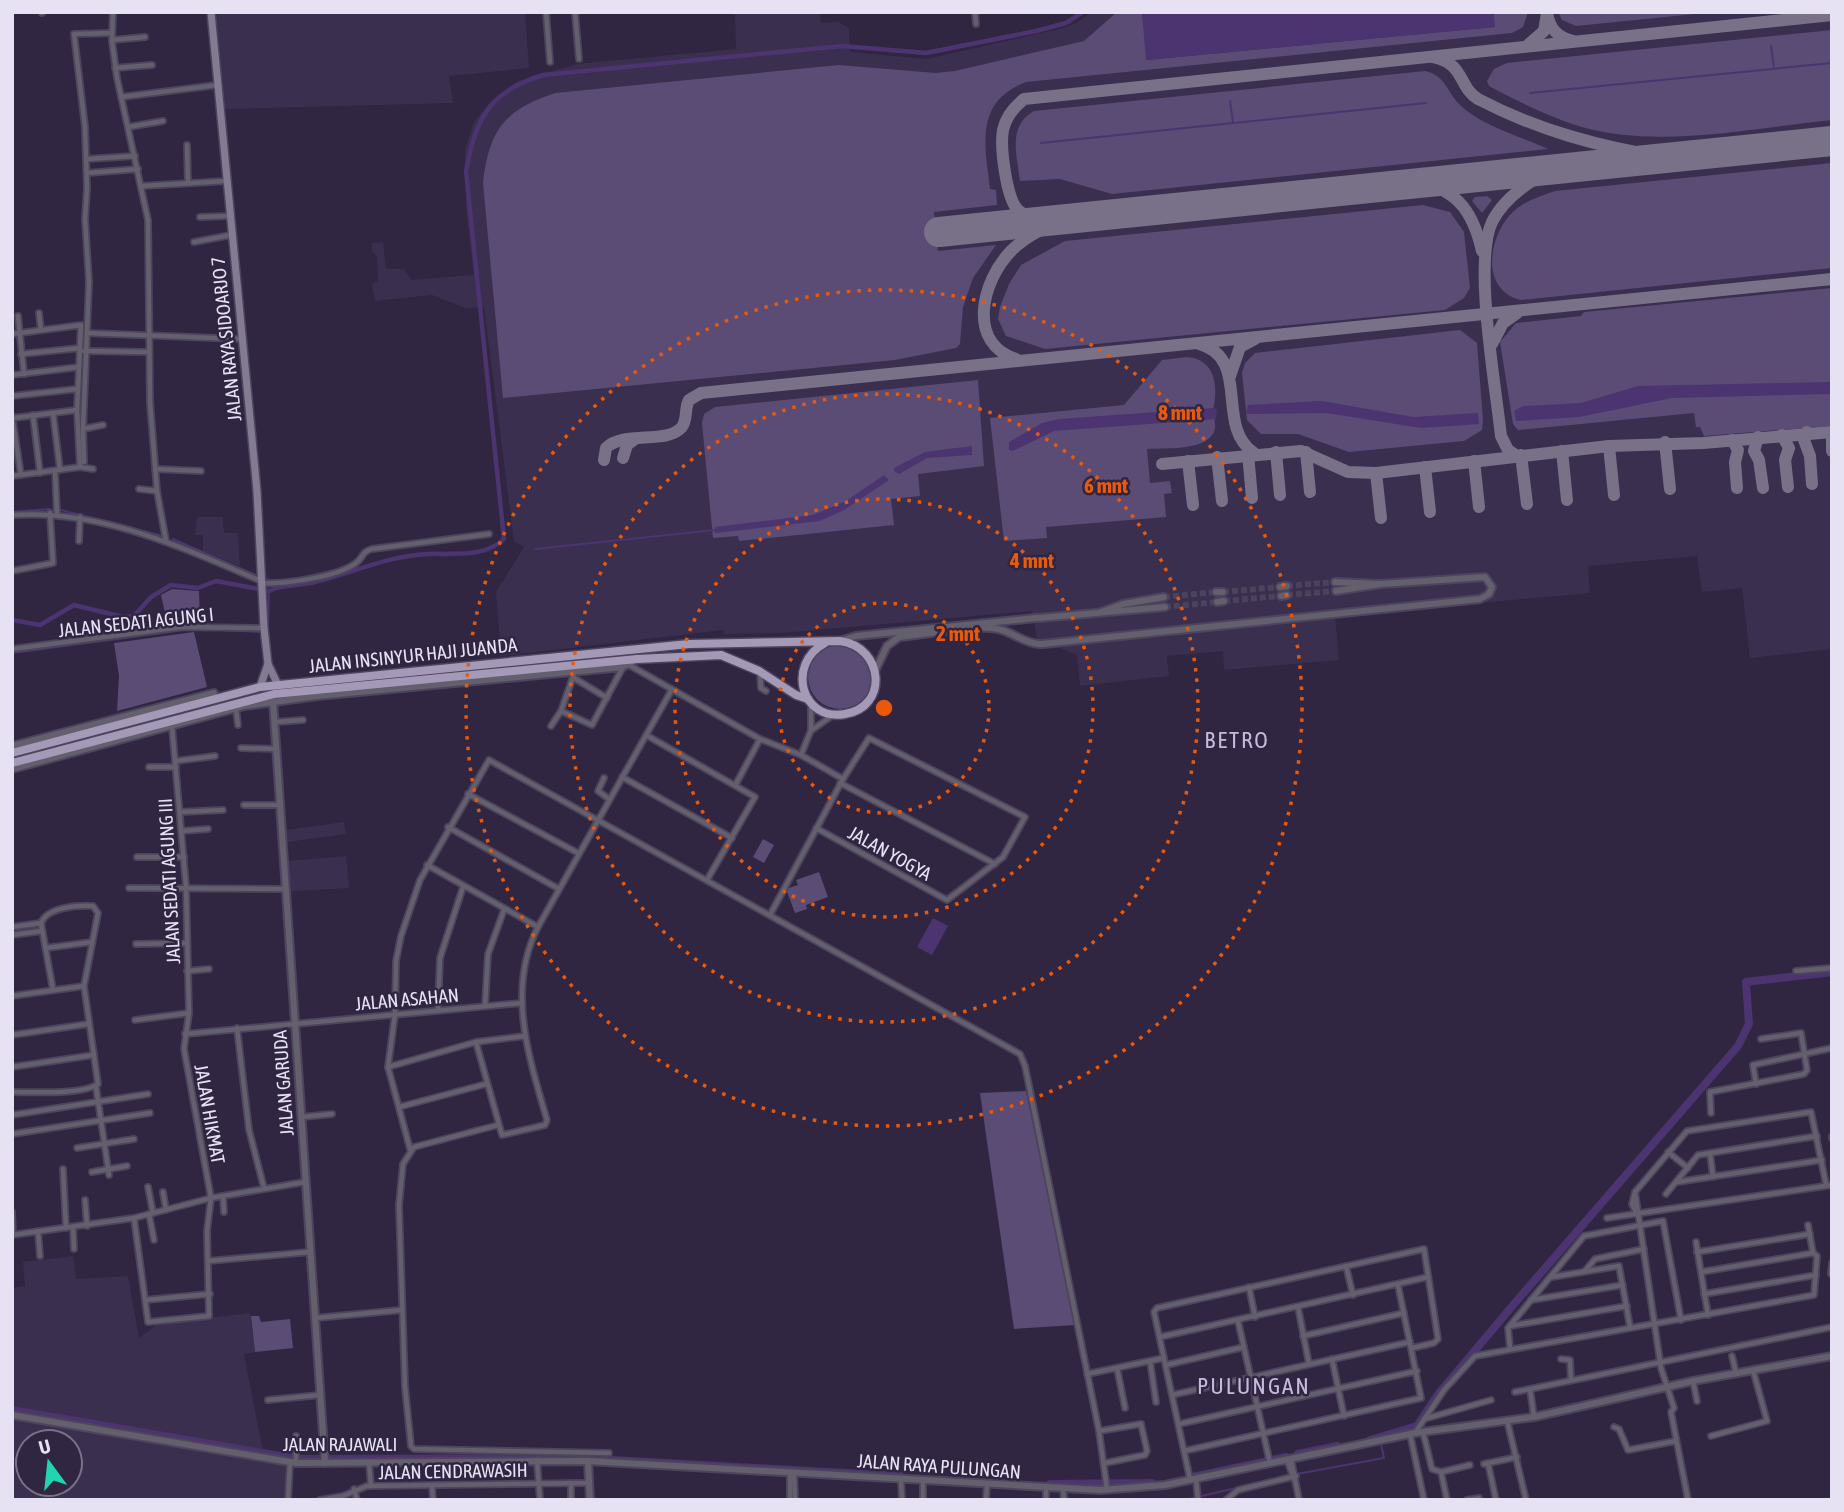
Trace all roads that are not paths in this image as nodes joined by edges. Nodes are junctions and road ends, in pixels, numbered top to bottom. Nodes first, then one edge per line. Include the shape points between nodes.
1 (113, 12) edge
2 (211, 12) edge
3 (546, 12) edge
4 (575, 12) edge
5 (975, 12) edge
6 (975, 24) dead end
7 (112, 33) junction
8 (145, 37) dead end
9 (112, 40) junction
10 (579, 59) dead end
11 (550, 62) dead end
12 (152, 65) dead end
13 (115, 68) junction
14 (218, 85) junction
15 (121, 97) junction
16 (163, 121) dead end
17 (128, 127) junction
18 (187, 145) dead end
19 (135, 156) junction
20 (86, 159) junction
21 (138, 169) junction
22 (87, 173) junction
23 (226, 181) junction
24 (188, 182) junction
25 (142, 186) junction
26 (229, 216) junction
27 (200, 217) dead end
28 (231, 234) junction
29 (194, 242) dead end
30 (39, 313) dead end
31 (18, 316) dead end
32 (41, 330) junction
33 (20, 333) junction
34 (87, 333) junction
35 (12, 334) edge
36 (149, 334) junction
37 (242, 339) junction
38 (82, 350) junction
39 (149, 352) junction
40 (22, 354) junction
41 (79, 367) junction
42 (24, 374) junction
43 (12, 375) edge
44 (78, 388) junction
45 (12, 396) edge
46 (77, 410) junction
47 (53, 413) junction
48 (33, 415) junction
49 (13, 417) edge
50 (103, 425) dead end
51 (83, 429) junction
52 (82, 464) junction
53 (93, 469) dead end
54 (155, 469) junction
55 (57, 471) junction
56 (201, 471) dead end
57 (40, 473) junction
58 (21, 475) junction
59 (12, 476) edge
60 (139, 489) dead end
61 (157, 491) junction
62 (50, 513) junction
63 (58, 513) junction
64 (12, 515) edge
65 (80, 517) junction
66 (489, 534) dead end
67 (79, 541) dead end
68 (166, 541) junction
69 (12, 570) edge
70 (261, 580) junction
71 (1335, 582) tunnel mouth
72 (1381, 584) junction
73 (1336, 591) tunnel mouth
74 (1164, 597) tunnel mouth
75 (1165, 607) tunnel mouth
76 (1099, 613) junction
77 (264, 628) junction
78 (840, 641) junction
79 (825, 643) junction
80 (12, 649) edge
81 (612, 656) junction
82 (637, 659) junction
83 (268, 664) junction
84 (626, 666) junction
85 (576, 670) junction
86 (401, 671) junction
87 (759, 671) junction
88 (875, 671) junction
89 (574, 678) junction
90 (402, 682) junction
91 (278, 685) junction
92 (260, 687) junction
93 (671, 691) junction
94 (766, 691) dead end
95 (317, 692) junction
96 (214, 693) dead end
97 (607, 698) junction
98 (809, 700) junction
99 (273, 701) junction
100 (240, 706) junction
101 (561, 711) junction
102 (833, 714) junction
103 (303, 720) dead end
104 (275, 722) junction
105 (146, 723) junction
106 (238, 725) dead end
107 (551, 726) dead end
108 (172, 727) junction
109 (811, 730) junction
110 (646, 735) junction
111 (760, 739) junction
112 (12, 746) edge
113 (85, 747) junction
114 (241, 748) dead end
115 (277, 749) junction
116 (12, 753) edge
117 (801, 755) junction
118 (215, 756) dead end
119 (12, 762) edge
120 (176, 764) junction
121 (149, 767) dead end
122 (12, 769) edge
123 (622, 777) junction
124 (604, 778) dead end
125 (841, 781) junction
126 (736, 784) junction
127 (468, 794) junction
128 (609, 799) junction
129 (244, 805) dead end
130 (281, 805) junction
131 (223, 810) dead end
132 (180, 811) junction
133 (595, 819) junction
134 (448, 827) junction
135 (816, 828) junction
136 (208, 830) dead end
137 (181, 831) junction
138 (732, 838) junction
139 (578, 853) junction
140 (138, 857) dead end
141 (184, 857) junction
142 (995, 864) junction
143 (427, 865) junction
144 (707, 880) junction
145 (186, 886) junction
146 (463, 887) junction
147 (129, 888) dead end
148 (286, 889) junction
149 (559, 889) junction
150 (504, 910) junction
151 (770, 915) junction
152 (41, 923) junction
153 (12, 927) edge
154 (538, 927) junction
155 (42, 931) junction
156 (12, 936) edge
157 (92, 942) junction
158 (187, 943) junction
159 (136, 944) dead end
160 (46, 948) junction
161 (1832, 968) edge
162 (209, 969) dead end
163 (187, 971) junction
164 (1796, 971) dead end
165 (84, 986) junction
166 (53, 990) junction
167 (12, 996) edge
168 (522, 1003) junction
169 (485, 1006) junction
170 (438, 1010) junction
171 (189, 1013) junction
172 (395, 1014) junction
173 (135, 1020) dead end
174 (88, 1024) junction
175 (295, 1024) junction
176 (237, 1028) junction
177 (185, 1034) junction
178 (12, 1035) edge
179 (525, 1036) junction
180 (1761, 1039) dead end
181 (476, 1042) junction
182 (1832, 1048) edge
183 (1804, 1054) junction
184 (94, 1055) junction
185 (12, 1067) edge
186 (388, 1067) junction
187 (486, 1084) junction
188 (1756, 1084) junction
189 (96, 1087) junction
190 (12, 1092) edge
191 (148, 1094) dead end
192 (98, 1101) junction
193 (399, 1107) junction
194 (150, 1113) dead end
195 (1711, 1113) dead end
196 (12, 1115) edge
197 (332, 1115) dead end
198 (302, 1117) junction
199 (101, 1121) junction
200 (498, 1125) junction
201 (12, 1134) edge
202 (1817, 1136) junction
203 (134, 1139) dead end
204 (104, 1143) junction
205 (77, 1148) dead end
206 (410, 1149) junction
207 (1668, 1152) junction
208 (1710, 1153) junction
209 (1822, 1160) junction
210 (127, 1167) dead end
211 (1688, 1168) junction
212 (63, 1169) dead end
213 (92, 1172) dead end
214 (109, 1172) junction
215 (1713, 1177) junction
216 (306, 1182) junction
217 (1676, 1182) junction
218 (1829, 1185) edge
219 (148, 1187) dead end
220 (264, 1188) junction
221 (163, 1192) dead end
222 (1666, 1195) dead end
223 (223, 1196) junction
224 (211, 1198) junction
225 (85, 1200) dead end
226 (166, 1210) junction
227 (12, 1212) edge
228 (224, 1212) dead end
229 (151, 1214) junction
230 (134, 1218) junction
231 (1638, 1218) junction
232 (1607, 1219) dead end
233 (1808, 1225) dead end
234 (87, 1226) junction
235 (73, 1227) junction
236 (66, 1228) junction
237 (38, 1231) junction
238 (1810, 1234) junction
239 (13, 1235) edge
240 (154, 1240) dead end
241 (1696, 1242) dead end
242 (74, 1249) dead end
243 (1644, 1249) junction
244 (309, 1252) junction
245 (1697, 1252) junction
246 (1813, 1253) junction
247 (40, 1256) dead end
248 (208, 1261) junction
249 (1832, 1263) edge
250 (1346, 1266) junction
251 (1585, 1271) junction
252 (1700, 1272) junction
253 (1831, 1274) edge
254 (1816, 1275) junction
255 (1429, 1276) junction
256 (1551, 1277) junction
257 (1398, 1285) junction
258 (1623, 1285) junction
259 (1249, 1287) junction
260 (210, 1294) junction
261 (1704, 1294) junction
262 (1353, 1295) junction
263 (145, 1300) junction
264 (1531, 1300) junction
265 (1627, 1306) junction
266 (1298, 1307) junction
267 (402, 1310) junction
268 (1404, 1313) junction
269 (1708, 1315) junction
270 (1255, 1317) junction
271 (314, 1318) junction
272 (1681, 1320) junction
273 (1238, 1321) junction
274 (1657, 1323) junction
275 (1509, 1326) junction
276 (1832, 1326) edge
277 (1630, 1327) junction
278 (1303, 1336) junction
279 (1160, 1337) junction
280 (1411, 1345) junction
281 (1244, 1347) junction
282 (1510, 1348) junction
283 (1732, 1356) dead end
284 (1832, 1356) edge
285 (1164, 1358) junction
286 (1332, 1359) junction
287 (1561, 1359) dead end
288 (1150, 1361) junction
289 (1661, 1362) junction
290 (1309, 1364) junction
291 (1166, 1365) junction
292 (1117, 1368) junction
293 (1753, 1370) junction
294 (1417, 1371) junction
295 (1736, 1373) junction
296 (1087, 1374) junction
297 (1251, 1377) junction
298 (1571, 1380) junction
299 (1693, 1384) junction
300 (1338, 1388) junction
301 (1666, 1388) junction
302 (1530, 1390) junction
303 (1515, 1392) dead end
304 (320, 1395) junction
305 (1172, 1395) junction
306 (268, 1400) dead end
307 (1491, 1400) dead end
308 (1697, 1401) dead end
309 (1156, 1402) dead end
310 (1257, 1405) junction
311 (1125, 1408) dead end
312 (12, 1416) edge
313 (1344, 1416) junction
314 (1534, 1417) junction
315 (1423, 1420) junction
316 (1508, 1422) junction
317 (1179, 1424) junction
318 (1614, 1427) dead end
319 (1099, 1431) junction
320 (1417, 1434) junction
321 (1263, 1435) junction
322 (296, 1436) dead end
323 (1711, 1436) dead end
324 (1676, 1441) junction
325 (1184, 1451) junction
326 (609, 1452) dead end
327 (1517, 1457) junction
328 (325, 1459) junction
329 (1289, 1459) junction
330 (295, 1460) junction
331 (537, 1460) junction
332 (1269, 1460) junction
333 (369, 1461) junction
334 (588, 1461) junction
335 (1105, 1463) junction
336 (1470, 1465) dead end
337 (1441, 1472) junction
338 (792, 1473) junction
339 (1293, 1476) junction
340 (1191, 1477) junction
341 (901, 1480) junction
342 (923, 1481) junction
343 (571, 1483) junction
344 (589, 1483) junction
345 (538, 1484) junction
346 (1106, 1484) junction
347 (986, 1485) junction
348 (371, 1486) junction
349 (432, 1487) junction
350 (354, 1489) junction
351 (1046, 1489) junction
352 (1065, 1490) junction
353 (1479, 1497) dead end
354 (288, 1500) edge
355 (320, 1500) edge
356 (356, 1500) edge
357 (433, 1500) edge
358 (540, 1500) edge
359 (571, 1500) edge
360 (590, 1500) edge
361 (792, 1500) edge
362 (902, 1500) edge
363 (923, 1500) edge
364 (986, 1500) edge
365 (1046, 1500) edge
366 (1064, 1500) edge
367 (1198, 1500) edge
368 (1226, 1500) edge
369 (1299, 1500) edge
370 (1424, 1500) edge
371 (1447, 1500) edge
372 (1468, 1500) edge
373 (1496, 1500) edge
374 (1526, 1500) edge
375 (1688, 1500) edge

1 - 7 street
2 - 14 main road, JALAN RAYA SIDOARJO 7
3 - 11 street
4 - 10 street
5 - 6 street
7 - 9 street
7 - 20 street via 75,34
8 - 9 street
9 - 13 street
12 - 13 street
13 - 15 street
14 - 15 street
14 - 23 main road, JALAN RAYA SIDOARJO 7
15 - 17 street
16 - 17 street
17 - 19 street
18 - 24 street
19 - 20 street
19 - 21 street
20 - 22 street
21 - 22 street
21 - 25 street
22 - 34 street
23 - 24 street
23 - 26 main road, JALAN RAYA SIDOARJO 7
24 - 25 street
25 - 36 street via 148,223
26 - 27 street
26 - 28 main road, JALAN RAYA SIDOARJO 7
28 - 29 street
28 - 37 main road, JALAN RAYA SIDOARJO 7
30 - 32 street
31 - 33 street
32 - 33 street
32 - 38 street via 80,325
33 - 35 street
33 - 40 street
34 - 36 street
34 - 38 street
36 - 37 street
36 - 39 street
37 - 70 main road, JALAN RAYA SIDOARJO 7
38 - 39 street
38 - 40 street
38 - 41 street
38 - 51 street
39 - 54 street
40 - 42 street
41 - 42 street
41 - 44 street
42 - 43 street
44 - 45 street
44 - 46 street
46 - 47 street
46 - 52 street
47 - 48 street
47 - 55 street
48 - 49 street
48 - 57 street
49 - 58 street
50 - 51 street
51 - 52 street
52 - 53 street
52 - 55 street
54 - 56 street
54 - 61 street
55 - 57 street
55 - 63 street
57 - 58 street
58 - 59 street
60 - 61 street
61 - 68 street
62 - 63 street
62 - 64 street
62 - 69 street via 52,565
63 - 65 street
65 - 67 street
65 - 68 street
66 - 70 street via 372,549 363,552 356,563 295,582
68 - 70 street
70 - 77 main road, JALAN RAYA SIDOARJO 7
71 - 72 street
72 - 73 street
72 - 88 street via 1485,577 1492,587 1480,599 1040,644 990,628 898,637 887,646
74 - 76 street
75 - 76 street
76 - 78 street
77 - 80 street, JALAN SEDATI AGUNG I via 182,627
77 - 83 main road, JALAN RAYA SIDOARJO 7
78 - 79 highway
78 - 88 highway via 863,650
79 - 81 highway, JALAN INSINYUR HAJI JUANDA via 719,642
79 - 98 highway via 811,653 803,667 802,683
81 - 82 highway, JALAN INSINYUR HAJI JUANDA
81 - 86 highway, JALAN INSINYUR HAJI JUANDA
81 - 90 highway, JALAN INSINYUR HAJI JUANDA
82 - 84 street
82 - 87 highway, JALAN INSINYUR HAJI JUANDA via 721,655
83 - 91 main road, JALAN RAYA SIDOARJO 7
83 - 92 main road, JALAN RAYA SIDOARJO 7
84 - 85 street, JALAN INSINYUR HAJI JUANDA
84 - 93 street
84 - 97 street
85 - 89 street
85 - 95 street, JALAN INSINYUR HAJI JUANDA
86 - 90 highway
86 - 91 highway, JALAN INSINYUR HAJI JUANDA
87 - 94 street via 761,688
87 - 98 highway, JALAN INSINYUR HAJI JUANDA
88 - 102 highway via 874,687 863,706
89 - 97 street
89 - 101 street
90 - 95 highway, JALAN INSINYUR HAJI JUANDA
91 - 92 highway, JALAN INSINYUR HAJI JUANDA
92 - 105 highway, JALAN INSINYUR HAJI JUANDA
93 - 110 street
93 - 111 street
95 - 99 street, JALAN INSINYUR HAJI JUANDA
95 - 100 highway, JALAN INSINYUR HAJI JUANDA
96 - 112 street
97 - 101 street via 591,726
98 - 102 highway
98 - 109 street
99 - 100 street, JALAN INSINYUR HAJI JUANDA
99 - 104 street, JALAN GARUDA
100 - 105 highway, JALAN INSINYUR HAJI JUANDA
100 - 106 street
100 - 108 street, JALAN INSINYUR HAJI JUANDA
101 - 107 street
102 - 109 street
103 - 104 street
104 - 115 street, JALAN GARUDA
105 - 113 highway, JALAN INSINYUR HAJI JUANDA
105 - 116 highway, JALAN INSINYUR HAJI JUANDA
108 - 113 street, JALAN INSINYUR HAJI JUANDA
108 - 120 street, JALAN SEDATI AGUNG III
109 - 117 street
110 - 123 street
110 - 126 street
111 - 117 street
111 - 126 street
113 - 119 highway, JALAN INSINYUR HAJI JUANDA
113 - 122 street, JALAN INSINYUR HAJI JUANDA
114 - 115 street
115 - 130 street, JALAN GARUDA
117 - 125 street
118 - 120 street
120 - 121 street
120 - 132 street, JALAN SEDATI AGUNG III
123 - 128 street
123 - 138 street
124 - 128 street via 598,792
125 - 135 street
125 - 142 street
125 - 142 street via 866,740 873,738 1024,816
126 - 138 street via 755,797
127 - 133 street via 489,760
127 - 134 street
127 - 139 street
128 - 133 street
129 - 130 street
130 - 148 street, JALAN GARUDA
131 - 132 street
132 - 137 street, JALAN SEDATI AGUNG III
133 - 139 street
133 - 144 street
134 - 143 street
134 - 149 street
135 - 142 street, JALAN YOGYA via 944,899 951,899
135 - 151 street
136 - 137 street
137 - 141 street, JALAN SEDATI AGUNG III
138 - 144 street
139 - 149 street
140 - 141 street
141 - 145 street, JALAN SEDATI AGUNG III
143 - 146 street
143 - 172 street via 402,928
144 - 151 street
145 - 147 street
145 - 148 street
145 - 158 street, JALAN SEDATI AGUNG III
146 - 150 street
146 - 170 street via 440,958
148 - 175 street, JALAN GARUDA
149 - 154 street
150 - 154 street
150 - 169 street via 488,954
151 - 296 street via 1022,1057
152 - 153 street
152 - 155 street
152 - 157 street via 53,912 93,906 98,913
154 - 168 street via 525,960
155 - 156 street
155 - 160 street
157 - 160 street
157 - 165 street
158 - 159 street
158 - 163 street, JALAN SEDATI AGUNG III
160 - 166 street
161 - 164 street
162 - 163 street
163 - 171 street, JALAN SEDATI AGUNG III
165 - 166 street
165 - 174 street
166 - 167 street
168 - 169 street, JALAN ASAHAN
168 - 179 street
169 - 170 street, JALAN ASAHAN
170 - 172 street, JALAN ASAHAN
171 - 173 street
171 - 177 street, JALAN SEDATI AGUNG III
172 - 175 street, JALAN ASAHAN
172 - 186 street
174 - 178 street
174 - 184 street
175 - 176 street, JALAN ASAHAN
175 - 198 street, JALAN GARUDA
176 - 177 street, JALAN ASAHAN
176 - 220 street via 249,1130
177 - 224 street, JALAN HIKMAT
179 - 181 street
179 - 200 street via 547,1123 505,1136
180 - 183 street via 1801,1033
181 - 186 street
181 - 187 street
182 - 183 street
183 - 188 street via 1804,1074
183 - 188 street via 1753,1065
184 - 185 street
184 - 189 street
186 - 193 street
187 - 193 street
187 - 200 street
188 - 195 street via 1710,1092
189 - 190 street
189 - 192 street
191 - 192 street
192 - 196 street
192 - 199 street
193 - 206 street
194 - 199 street
197 - 198 street
198 - 216 street, JALAN GARUDA
199 - 201 street
199 - 204 street
200 - 206 street
202 - 207 street via 1809,1112 1686,1131
202 - 208 street
202 - 209 street
203 - 204 street
204 - 205 street
204 - 214 street
206 - 267 street via 400,1179
207 - 211 street
207 - 231 street via 1635,1192
208 - 211 street via 1697,1156
208 - 215 street
209 - 215 street
209 - 218 street
210 - 214 street
211 - 217 street
212 - 236 street
213 - 214 street
215 - 217 street
216 - 220 street
216 - 244 street, JALAN GARUDA
217 - 222 street
218 - 231 street
219 - 229 street
220 - 223 street
221 - 226 street
223 - 224 street
223 - 228 street
224 - 226 street
224 - 248 street, JALAN HIKMAT
225 - 234 street
226 - 229 street
227 - 239 street
229 - 230 street
229 - 240 street
230 - 234 street
230 - 263 street
231 - 232 street
231 - 243 street
231 - 256 street via 1584,1236
231 - 272 street via 1665,1221
233 - 238 street
234 - 235 street
235 - 236 street
235 - 242 street
236 - 237 street
237 - 239 street
237 - 247 street
238 - 245 street
238 - 246 street
241 - 245 street
243 - 251 street via 1595,1259
243 - 274 street
244 - 248 street
244 - 271 street, JALAN GARUDA
245 - 252 street
246 - 252 street
246 - 254 street via 1817,1256
248 - 260 street, JALAN HIKMAT
249 - 253 street
250 - 255 street via 1424,1249
250 - 259 street
250 - 262 street
251 - 256 street
251 - 258 street via 1617,1265
252 - 261 street
254 - 261 street
254 - 269 street via 1812,1296
255 - 257 street
255 - 280 street via 1438,1339
256 - 264 street
257 - 262 street
257 - 268 street
258 - 264 street
258 - 265 street
259 - 270 street
259 - 279 street via 1157,1308
260 - 263 street
260 - 263 street via 207,1317 150,1323
261 - 269 street
262 - 266 street
264 - 275 street
265 - 275 street
265 - 277 street
266 - 270 street
266 - 278 street
267 - 271 street
267 - 326 street via 412,1448
268 - 278 street
268 - 280 street
269 - 272 street
270 - 273 street
271 - 304 street, JALAN GARUDA
272 - 274 street
273 - 279 street
273 - 281 street
274 - 277 street
274 - 289 street
275 - 282 street
276 - 289 street
277 - 282 street
278 - 290 street
279 - 285 street
280 - 286 street
280 - 294 street
281 - 291 street
281 - 297 street
282 - 315 street via 1470,1358
283 - 295 street
284 - 293 street, JALAN RAYA PULUNGAN
285 - 288 street
285 - 291 street
286 - 290 street
286 - 300 street
287 - 298 street via 1570,1360
288 - 292 street
288 - 309 street
289 - 298 street
289 - 301 street
290 - 297 street
291 - 305 street
292 - 296 street
292 - 311 street
293 - 295 street, JALAN RAYA PULUNGAN
293 - 323 street via 1768,1421
294 - 300 street
294 - 313 street via 1422,1395 1418,1401
295 - 299 street, JALAN RAYA PULUNGAN
296 - 319 street
297 - 305 street
297 - 310 street
298 - 302 street
299 - 301 street, JALAN RAYA PULUNGAN
299 - 308 street
300 - 310 street
300 - 313 street
301 - 314 street, JALAN RAYA PULUNGAN
301 - 324 street via 1674,1408
302 - 303 street
302 - 314 street
304 - 306 street
304 - 328 street, JALAN GARUDA
305 - 317 street
307 - 315 street
310 - 317 street
310 - 321 street
312 - 330 street, JALAN RAJAWALI
313 - 321 street
314 - 316 street, JALAN RAYA PULUNGAN
315 - 320 street
316 - 320 street, JALAN RAYA PULUNGAN
316 - 327 street
317 - 325 street
318 - 324 street via 1628,1450
319 - 335 street
319 - 335 street via 1141,1424 1145,1455
320 - 329 street, JALAN RAYA PULUNGAN
320 - 337 street via 1431,1468
320 - 370 street
321 - 325 street
321 - 332 street
322 - 330 street
324 - 375 street
325 - 340 street
327 - 373 street via 1486,1463
327 - 374 street
328 - 330 street, JALAN RAJAWALI
328 - 333 street, JALAN RAJAWALI
329 - 332 street, JALAN RAYA PULUNGAN
329 - 339 street
330 - 354 street
331 - 333 street, JALAN RAJAWALI
331 - 334 street, JALAN RAJAWALI
331 - 345 street
332 - 340 street, JALAN RAYA PULUNGAN
333 - 348 street
334 - 338 street, JALAN RAYA PULUNGAN
334 - 344 street
335 - 346 street
336 - 337 street
337 - 371 street
338 - 341 street, JALAN RAYA PULUNGAN
338 - 361 street
339 - 368 street via 1246,1487
339 - 369 street
340 - 346 street, JALAN RAYA PULUNGAN via 1146,1488
340 - 367 street
341 - 342 street, JALAN RAYA PULUNGAN
341 - 362 street
342 - 347 street, JALAN RAYA PULUNGAN
342 - 363 street
343 - 344 street, JALAN CENDRAWASIH
343 - 345 street, JALAN CENDRAWASIH
343 - 359 street
344 - 360 street
345 - 349 street, JALAN CENDRAWASIH
345 - 358 street
346 - 352 street, JALAN RAYA PULUNGAN
347 - 351 street, JALAN RAYA PULUNGAN
347 - 364 street
348 - 349 street, JALAN CENDRAWASIH
348 - 350 street, JALAN CENDRAWASIH
349 - 357 street
350 - 355 street, JALAN CENDRAWASIH
350 - 356 street
351 - 352 street, JALAN RAYA PULUNGAN
351 - 365 street
352 - 366 street
353 - 372 street

